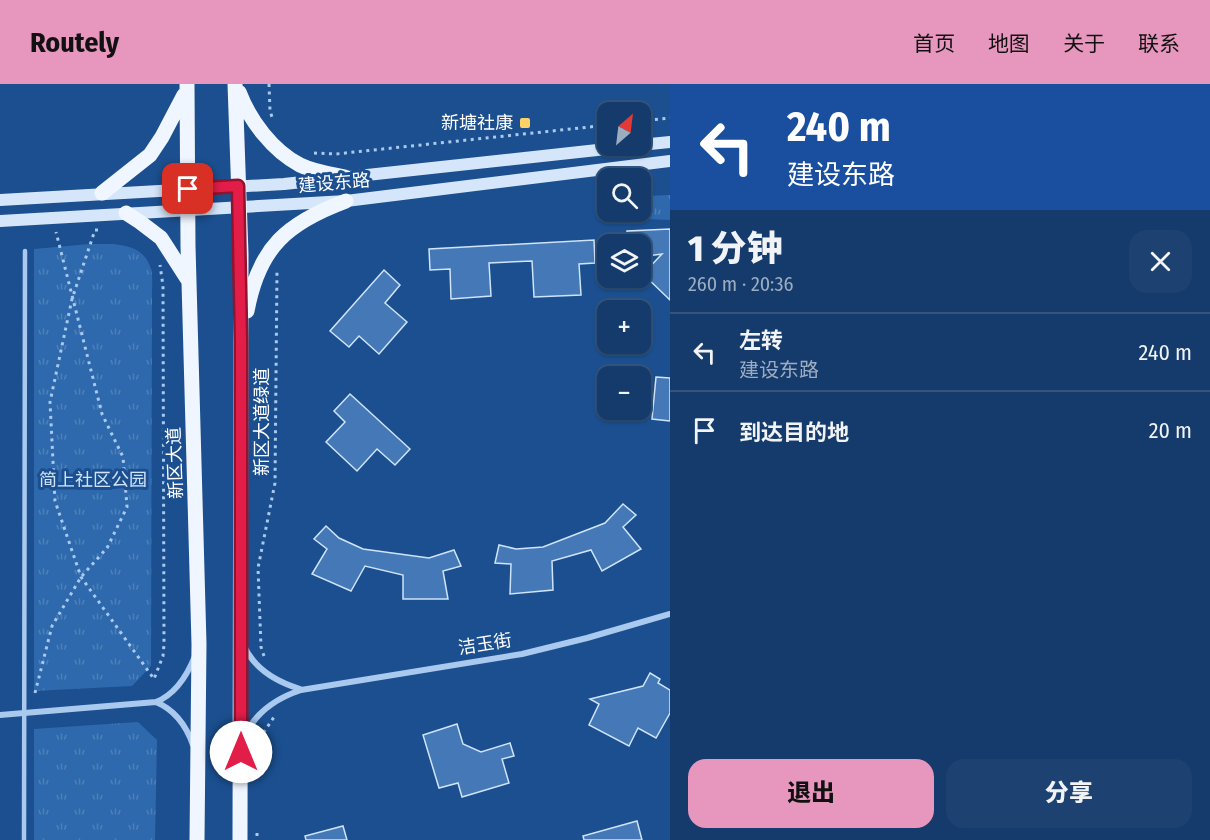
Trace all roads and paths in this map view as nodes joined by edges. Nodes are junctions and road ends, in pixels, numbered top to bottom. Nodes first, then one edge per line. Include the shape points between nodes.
1 (236, 84) edge
2 (268, 84) edge
3 (187, 85) edge
4 (670, 118) edge
5 (651, 120) edge
6 (274, 122) dead end
7 (597, 126) edge
8 (670, 142) edge
9 (651, 144) edge
10 (597, 150) edge
11 (311, 152) dead end
12 (670, 160) edge
13 (345, 177) junction
14 (238, 186) junction
15 (188, 189) junction
16 (102, 193) junction
17 (0, 200) edge
18 (346, 201) junction
19 (239, 208) junction
20 (188, 210) junction
21 (126, 213) junction
22 (0, 221) edge
23 (96, 230) junction
24 (106, 230) dead end
25 (85, 231) dead end
26 (65, 232) dead end
27 (25, 251) dead end
28 (158, 257) dead end
29 (278, 265) dead end
30 (189, 281) junction
31 (72, 299) junction
32 (241, 340) junction
33 (81, 577) junction
34 (670, 614) edge
35 (241, 636) junction
36 (199, 644) junction
37 (269, 664) dead end
38 (301, 690) junction
39 (34, 698) dead end
40 (156, 702) junction
41 (279, 711) dead end
42 (24, 712) junction
43 (0, 715) edge
44 (241, 752) junction
45 (198, 758) junction
46 (256, 761) dead end
47 (257, 828) dead end
48 (24, 840) edge
49 (197, 840) edge
50 (240, 840) edge
51 (257, 840) edge

1 - 13 main road via 253,119 289,158 315,171
1 - 14 main road
2 - 6 path
3 - 15 main road, 新区大道
3 - 16 main road via 179,107 150,155
4 - 5 path
7 - 11 path via 336,154
8 - 9 main road
10 - 13 main road, 建设东路
12 - 18 main road, 建设东路
13 - 14 main road, 建设东路
14 - 15 main road, 建设东路
14 - 19 main road
15 - 16 main road, 建设东路
15 - 20 main road, 新区大道
16 - 17 main road, 建设东路
18 - 19 main road, 建设东路
18 - 32 main road via 303,219 275,244 254,285
19 - 20 main road, 建设东路
19 - 32 main road
20 - 21 main road, 建设东路
20 - 30 main road, 新区大道
21 - 22 main road, 建设东路
21 - 30 main road via 161,238
23 - 24 path
23 - 25 path
23 - 31 path
26 - 31 path via 55,232
27 - 42 lane
28 - 33 path via 163,286 164,644 154,679
29 - 37 path, 新区大道绿道 via 275,483 258,568 261,647
30 - 36 main road, 新区大道
31 - 33 path via 50,402 55,501
31 - 33 path via 102,414 123,457 127,507 108,548
32 - 35 main road
33 - 39 path via 52,626
34 - 38 street, 洁玉街 via 522,654
35 - 38 street via 259,668
35 - 44 main road
36 - 40 street via 184,678 169,696
36 - 45 main road, 新区大道
38 - 44 street, 洁玉街 via 275,701 257,716
40 - 42 street
40 - 45 street via 178,717
41 - 46 path via 262,735
42 - 43 street
42 - 48 lane
44 - 50 main road
45 - 49 main road, 新区大道
47 - 51 path

